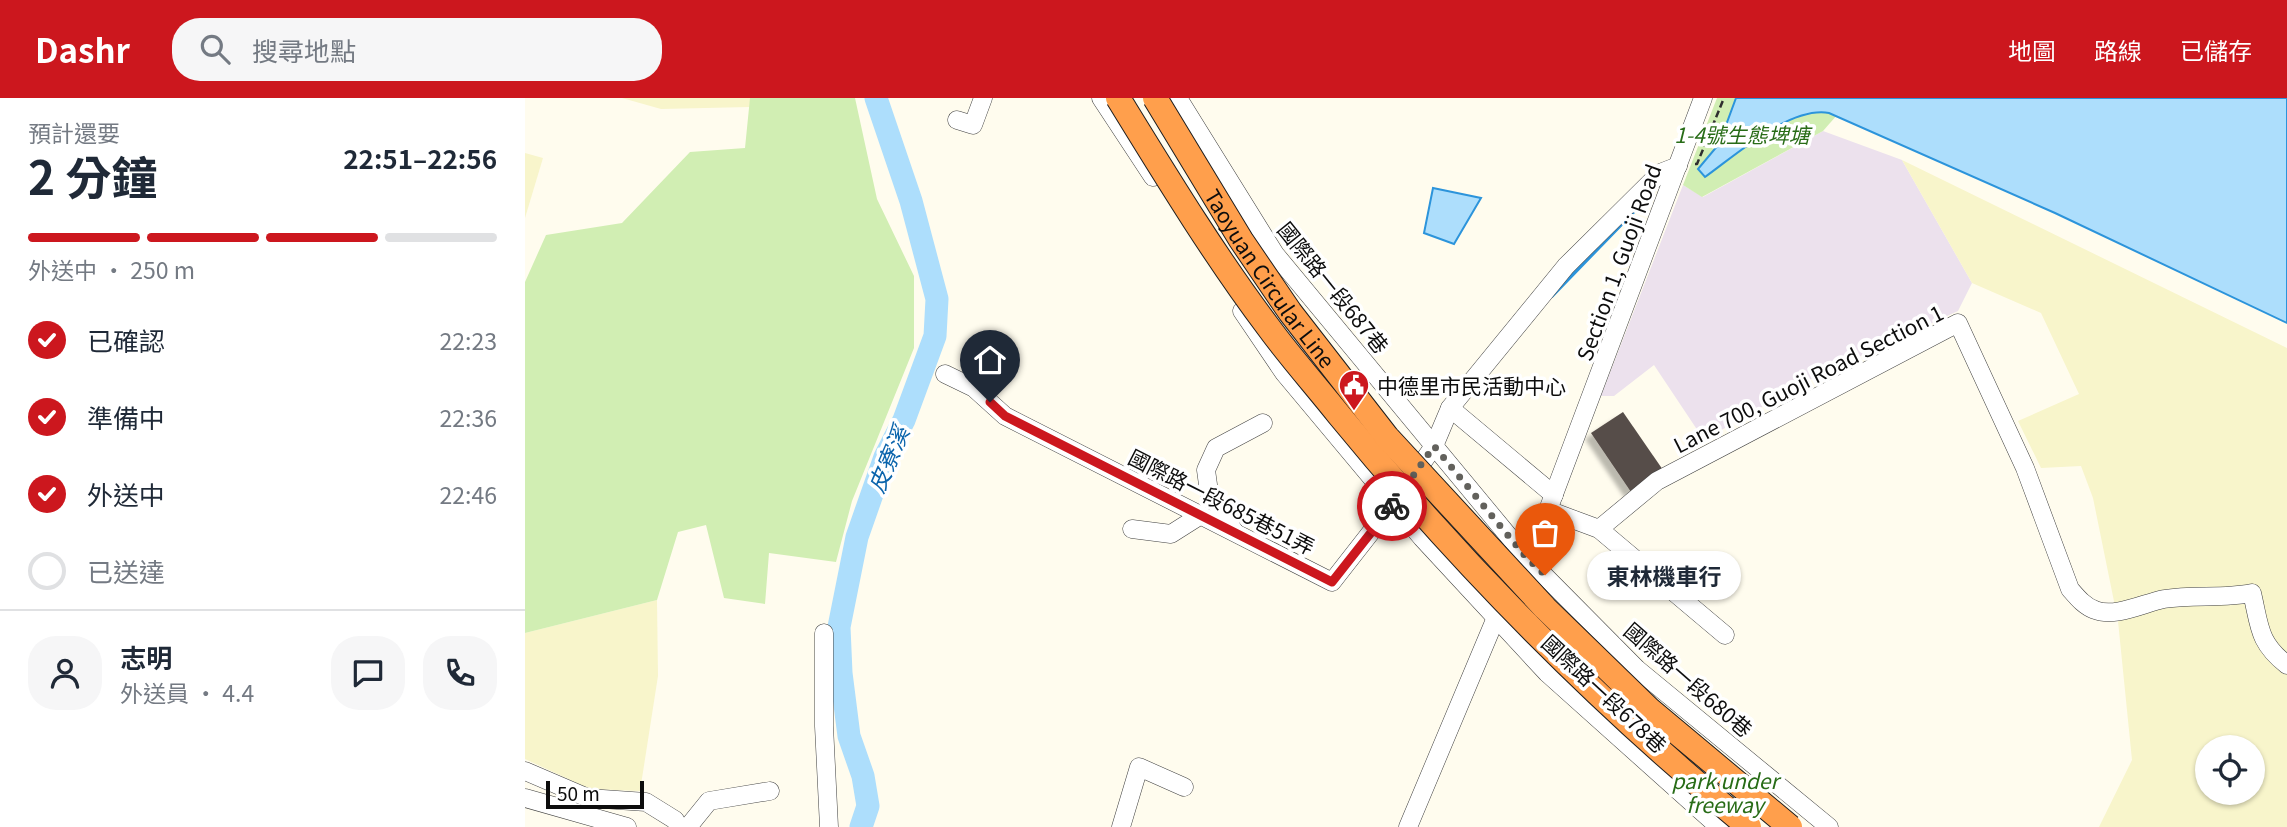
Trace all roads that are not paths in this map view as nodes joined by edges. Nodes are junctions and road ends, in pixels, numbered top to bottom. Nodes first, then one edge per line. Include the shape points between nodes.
1 (983, 98) edge
2 (1101, 98) edge
3 (1118, 98) edge
4 (1154, 98) edge
5 (1178, 98) edge
6 (1703, 98) edge
7 (957, 120) dead end
8 (1678, 166) junction
9 (945, 374) dead end
10 (1450, 408) junction
11 (1263, 423) dead end
12 (1434, 446) junction
13 (1551, 502) junction
14 (1393, 504) junction
15 (1201, 516) junction
16 (1132, 529) dead end
17 (1599, 529) junction
18 (1236, 534) junction
19 (1526, 557) junction
20 (1495, 617) junction
21 (824, 633) dead end
22 (1724, 635) dead end
23 (2287, 665) edge
24 (525, 771) edge
25 (1184, 787) dead end
26 (770, 791) dead end
27 (525, 797) edge
28 (627, 827) edge
29 (679, 827) edge
30 (688, 827) edge
31 (829, 827) edge
32 (1121, 827) edge
33 (1408, 827) edge
34 (1719, 827) edge
35 (1749, 827) edge
36 (1790, 827) edge
37 (1829, 827) edge

1 - 7 street via 973,125
2 - 14 street, 國際路一段678巷 via 1284,373
3 - 35 highway, Taoyuan Circular Line, bridge via 1269,329 1440,534 1669,761
4 - 36 highway, Taoyuan Circular Line, bridge via 1290,313 1387,437 1545,608 1650,710
5 - 12 street, 國際路一段687巷 via 1275,254
6 - 8 street, Section 1, Guoji Road
8 - 10 street, 國際路一段685巷51弄 via 1660,173 1566,266
8 - 13 street, Section 1, Guoji Road
9 - 15 street, 國際路一段685巷51弄 via 974,388 1005,416
10 - 12 street, 國際路一段685巷51弄
10 - 13 street
11 - 18 street via 1216,448 1206,470 1209,492
12 - 14 street, 國際路一段685巷51弄
12 - 19 street, 國際路一段687巷
13 - 17 street
13 - 19 street, Section 1, Guoji Road
14 - 18 street, 國際路一段685巷51弄 via 1332,582
14 - 20 street, 國際路一段678巷
15 - 16 street via 1171,534
15 - 18 street, 國際路一段685巷51弄
17 - 22 street
17 - 23 street, Lane 700, Guoji Road Section 1 via 1657,481 1958,323 2025,468 2070,589 2083,603 2109,612 2167,598 2252,593 2263,641
19 - 20 street, Section 1, Guoji Road
19 - 37 street, 國際路一段680巷 via 1637,669
20 - 33 street, Section 1, Guoji Road
20 - 34 street, 國際路一段678巷 via 1547,673
21 - 31 street
24 - 29 street via 588,798 646,802
25 - 32 street via 1139,767
26 - 30 street via 709,802
27 - 28 street

